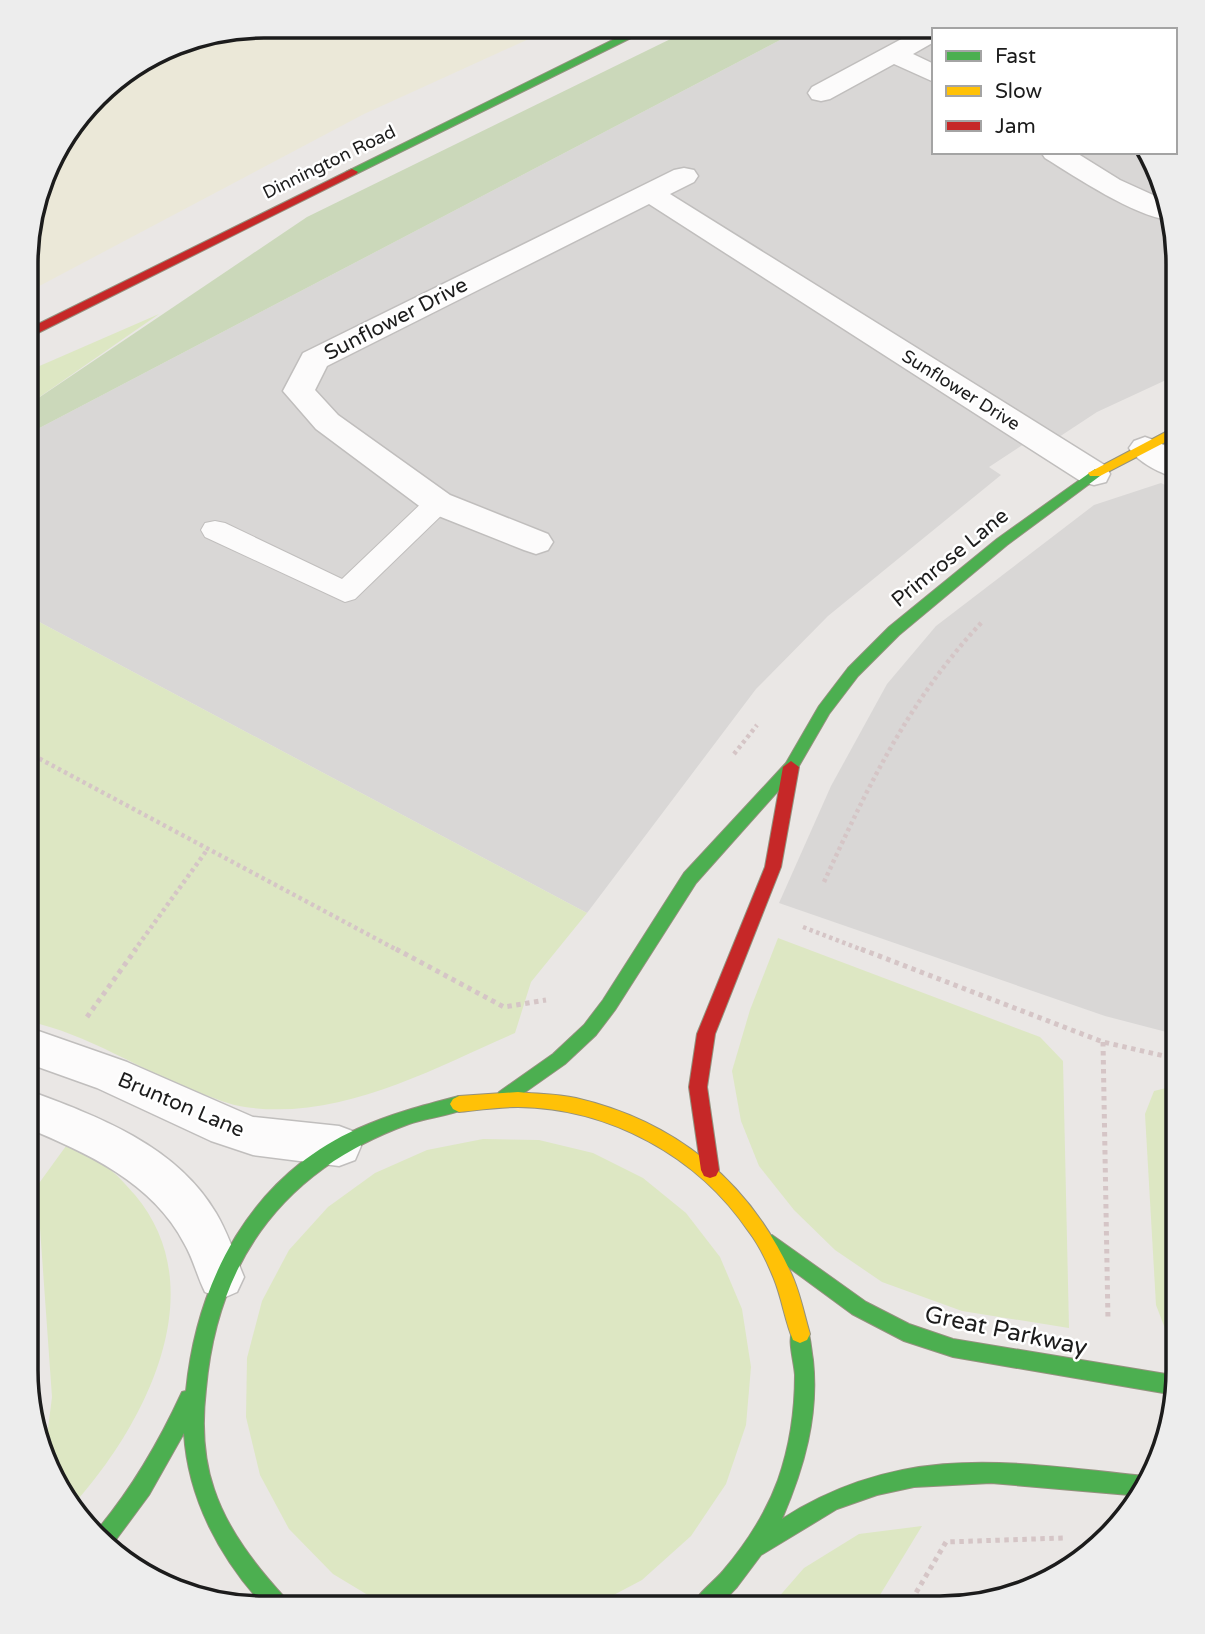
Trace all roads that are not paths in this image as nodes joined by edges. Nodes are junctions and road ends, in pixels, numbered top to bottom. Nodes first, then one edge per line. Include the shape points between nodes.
1 (624, 38) edge
2 (923, 38) edge
3 (894, 54) junction
4 (932, 73) edge
5 (821, 93) dead end
6 (1058, 154) edge
7 (684, 176) dead end
8 (650, 193) junction
9 (1159, 208) edge
10 (38, 329) edge
11 (1166, 436) edge
12 (1145, 448) junction
13 (1166, 460) edge
14 (1094, 474) junction
15 (438, 503) junction
16 (215, 530) dead end
17 (536, 542) dead end
18 (791, 767) junction
19 (38, 1048) edge
20 (505, 1097) junction
21 (38, 1115) edge
22 (339, 1146) junction
23 (710, 1170) junction
24 (767, 1241) junction
25 (221, 1277) junction
26 (196, 1383) junction
27 (1166, 1384) edge
28 (1134, 1485) edge
29 (109, 1532) edge
30 (757, 1546) junction
31 (269, 1596) edge
32 (716, 1596) edge

1 - 10 street, Dinnington Road
2 - 3 street
3 - 4 street
3 - 5 street
6 - 9 street via 1110,186
7 - 8 street, Sunflower Drive
8 - 14 street, Sunflower Drive
8 - 15 street, Sunflower Drive via 314,360 299,390 327,422
11 - 12 street, Primrose Lane
12 - 13 street
12 - 14 street, Primrose Lane
14 - 18 street, Primrose Lane via 894,631 824,710
15 - 16 lane via 345,592
15 - 17 street, Sunflower Drive
18 - 20 street, Primrose Lane via 690,878 590,1030 559,1059
18 - 23 street, Primrose Lane via 773,867 706,1034 700,1060 698,1087
19 - 22 street, Brunton Lane via 253,1136
20 - 22 street, Great Parkway via 447,1103 392,1119
20 - 23 street, Great Parkway via 561,1101 616,1116 667,1138
21 - 25 street via 120,1152 158,1178 181,1199 200,1227
22 - 25 street, Great Parkway via 303,1171 271,1202
23 - 24 street, Great Parkway
24 - 27 street, Great Parkway via 859,1308 904,1332 953,1348
24 - 30 street, Great Parkway via 789,1287 802,1337 806,1389 800,1443 784,1495
25 - 26 street, Great Parkway via 200,1345
26 - 29 street, Great Parkway via 164,1457
26 - 31 street, Great Parkway via 192,1418 198,1465 212,1510 235,1553
28 - 30 street, Great Parkway via 949,1474 885,1482 841,1496
30 - 32 street, Great Parkway

